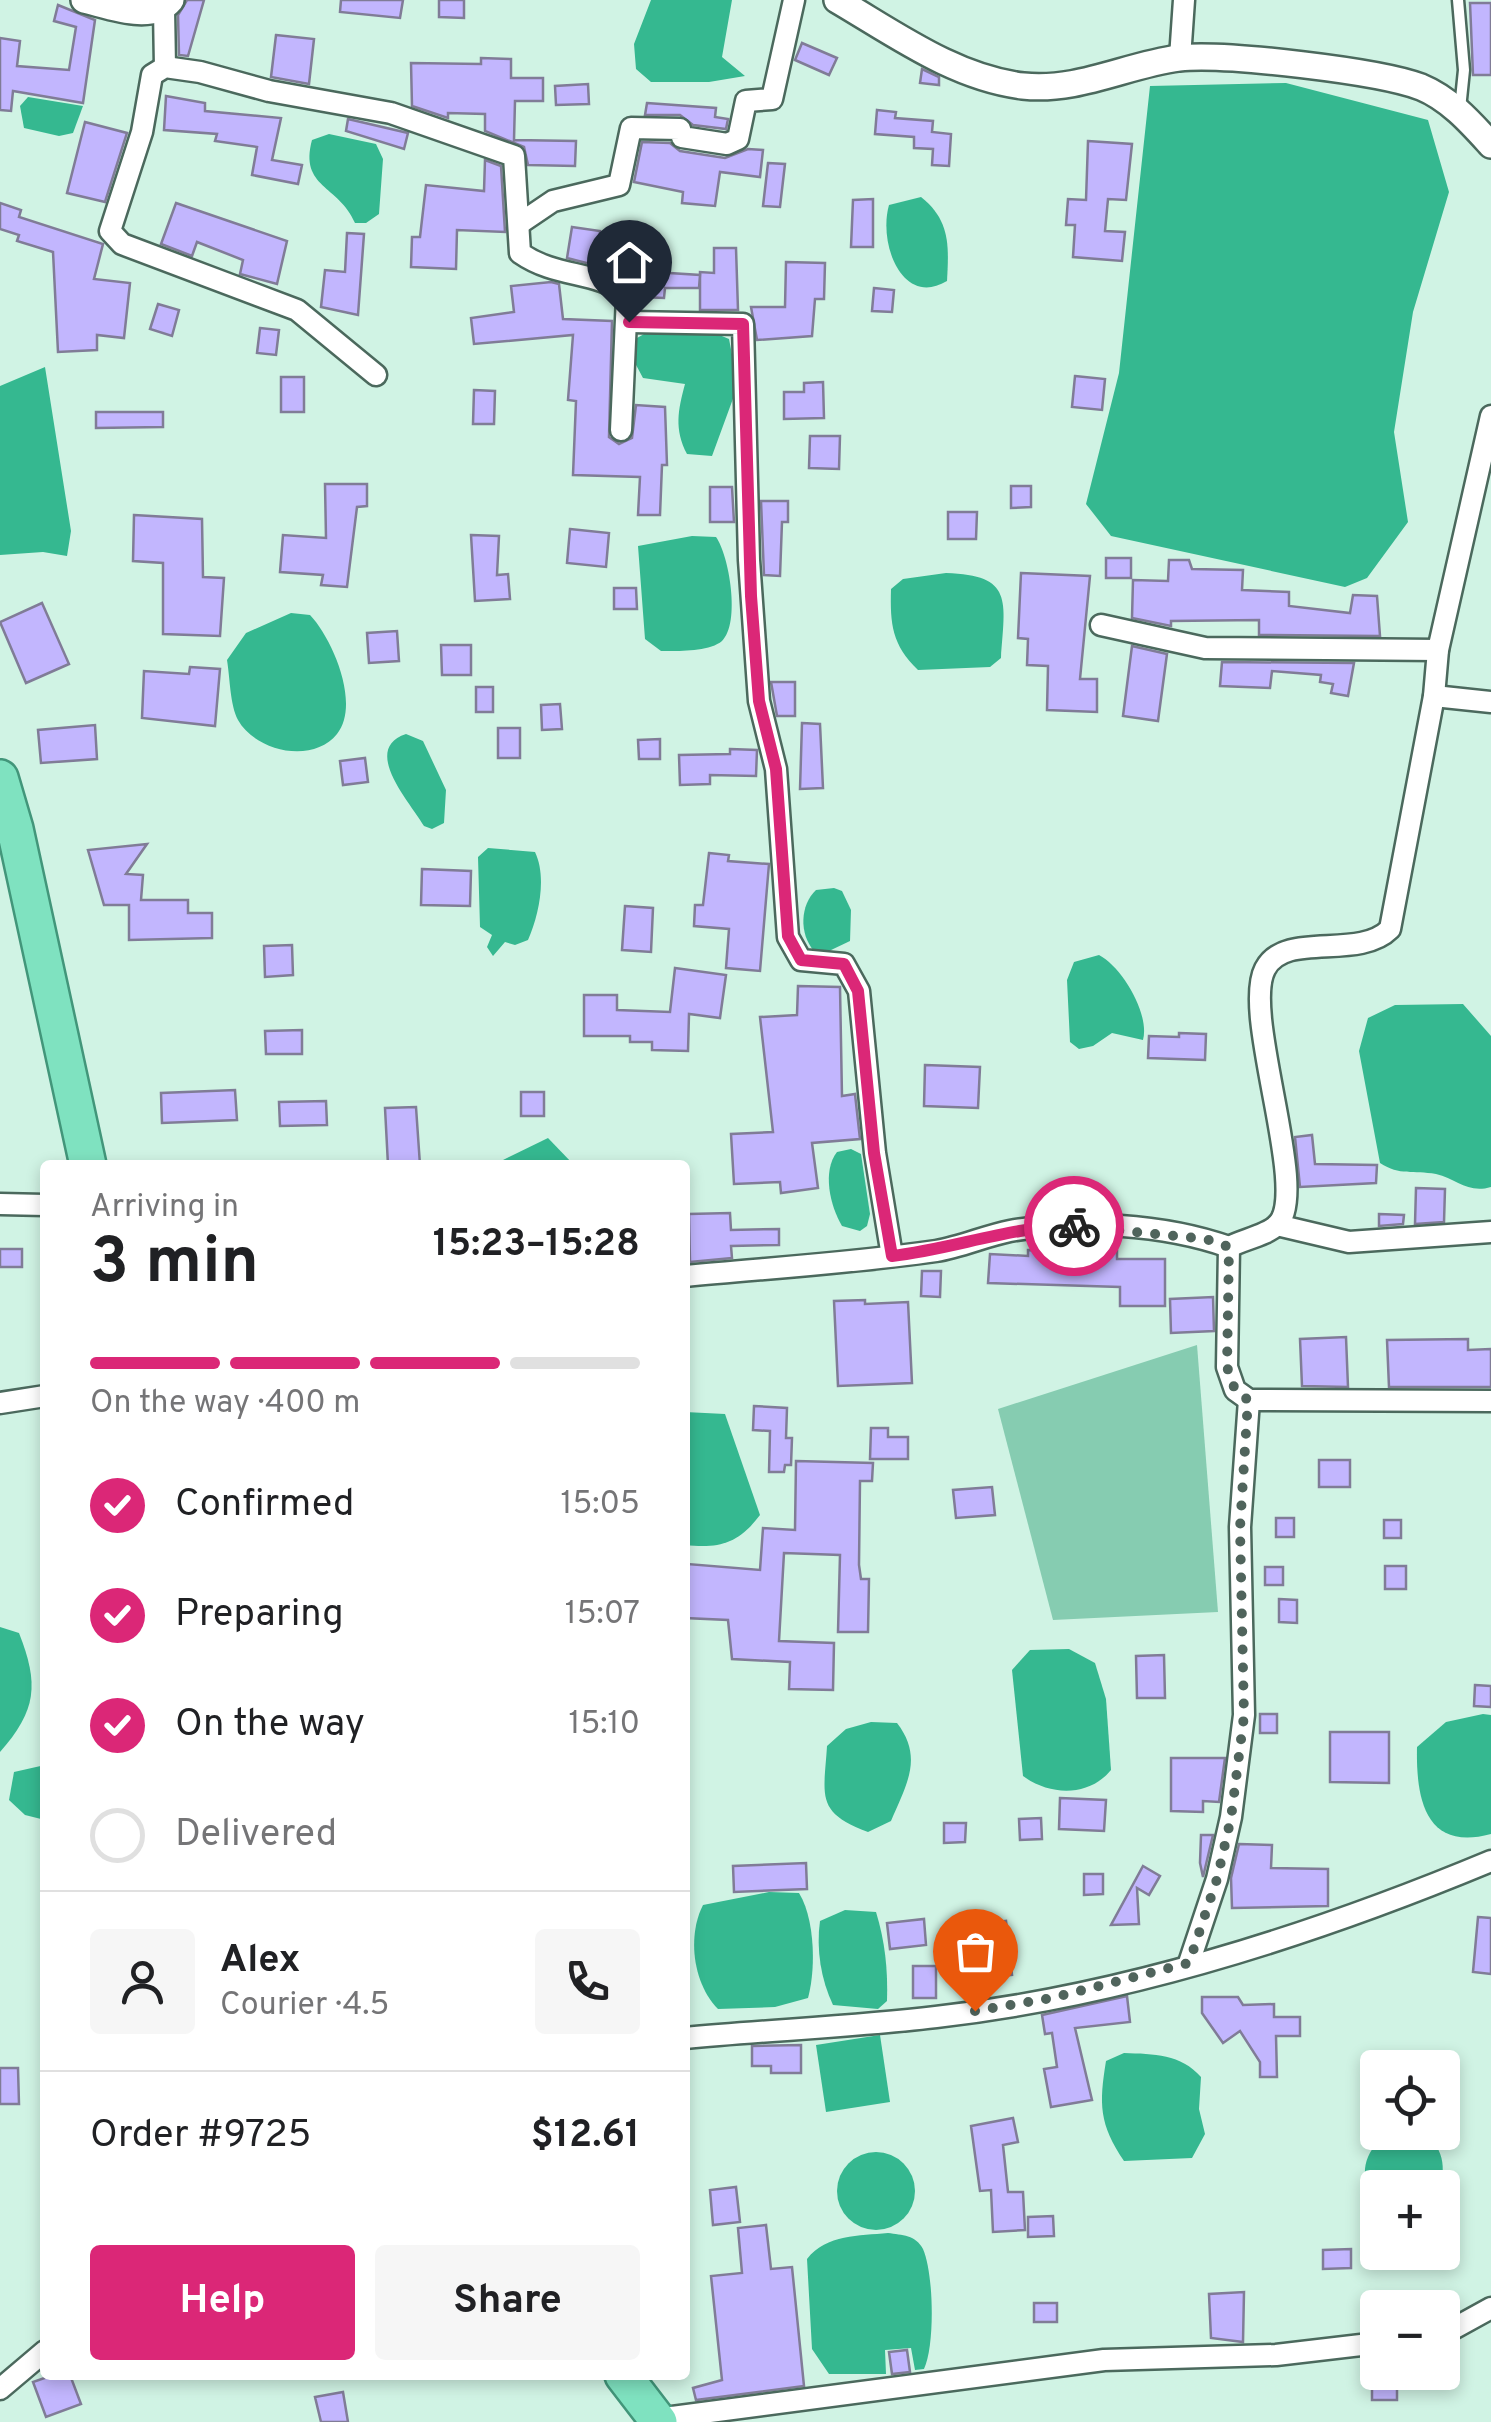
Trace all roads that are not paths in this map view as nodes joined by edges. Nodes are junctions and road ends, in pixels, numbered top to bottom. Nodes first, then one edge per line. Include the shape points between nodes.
1 (84, 0) edge
2 (794, 0) edge
3 (837, 0) edge
4 (1184, 0) edge
5 (1458, 0) edge
6 (168, 4) edge
7 (1180, 58) junction
8 (165, 68) junction
9 (1460, 112) junction
10 (1491, 146) edge
11 (519, 224) junction
12 (629, 322) junction
13 (376, 375) dead end
14 (1491, 416) edge
15 (621, 430) dead end
16 (1102, 626) dead end
17 (1438, 650) junction
18 (1434, 696) junction
19 (1491, 702) edge
20 (0, 778) edge
21 (87, 1160) edge
22 (0, 1204) edge
23 (40, 1205) edge
24 (1277, 1225) junction
25 (1491, 1232) edge
26 (1229, 1247) junction
27 (892, 1256) junction
28 (690, 1276) edge
29 (40, 1397) edge
30 (1248, 1400) junction
31 (1491, 1401) edge
32 (0, 1403) edge
33 (1491, 1860) edge
34 (1189, 1963) junction
35 (690, 2038) edge
36 (1491, 2308) edge
37 (1460, 2325) edge
38 (1360, 2344) edge
39 (40, 2355) edge
40 (627, 2380) edge
41 (0, 2389) edge
42 (658, 2420) edge

1 - 6 street via 146,12
2 - 11 street via 772,98 746,101 738,139 727,144 682,137 680,129 631,128 620,185 553,202
3 - 7 street via 961,70 996,82 1057,88
4 - 7 street
5 - 9 lane
6 - 8 street
7 - 9 street via 1387,78 1420,87
8 - 11 street via 391,112 497,148 514,156
8 - 13 street via 152,75 142,132 110,232 122,244 297,310
9 - 10 street
11 - 12 street via 520,253 550,271 612,282 627,297
12 - 15 street
12 - 27 street via 743,324 752,613 759,701 776,769 788,936 801,960 844,964 858,991
14 - 17 street
16 - 17 street via 1205,648
17 - 18 street
18 - 19 street
18 - 24 street via 1390,929 1363,946 1296,949 1275,956 1264,969 1261,1002 1284,1162 1285,1210
20 - 21 highway
22 - 23 street
24 - 25 street via 1349,1242
24 - 26 street
26 - 27 street via 1148,1232 1053,1226
26 - 30 street via 1227,1367 1235,1390
27 - 28 street
29 - 32 street
30 - 31 street
30 - 34 street via 1240,1528 1244,1716 1231,1818
33 - 34 street via 1359,1916
34 - 35 street via 1052,1998 937,2017
36 - 37 street
38 - 42 street via 1276,2355 1104,2360
39 - 41 street
40 - 42 highway

